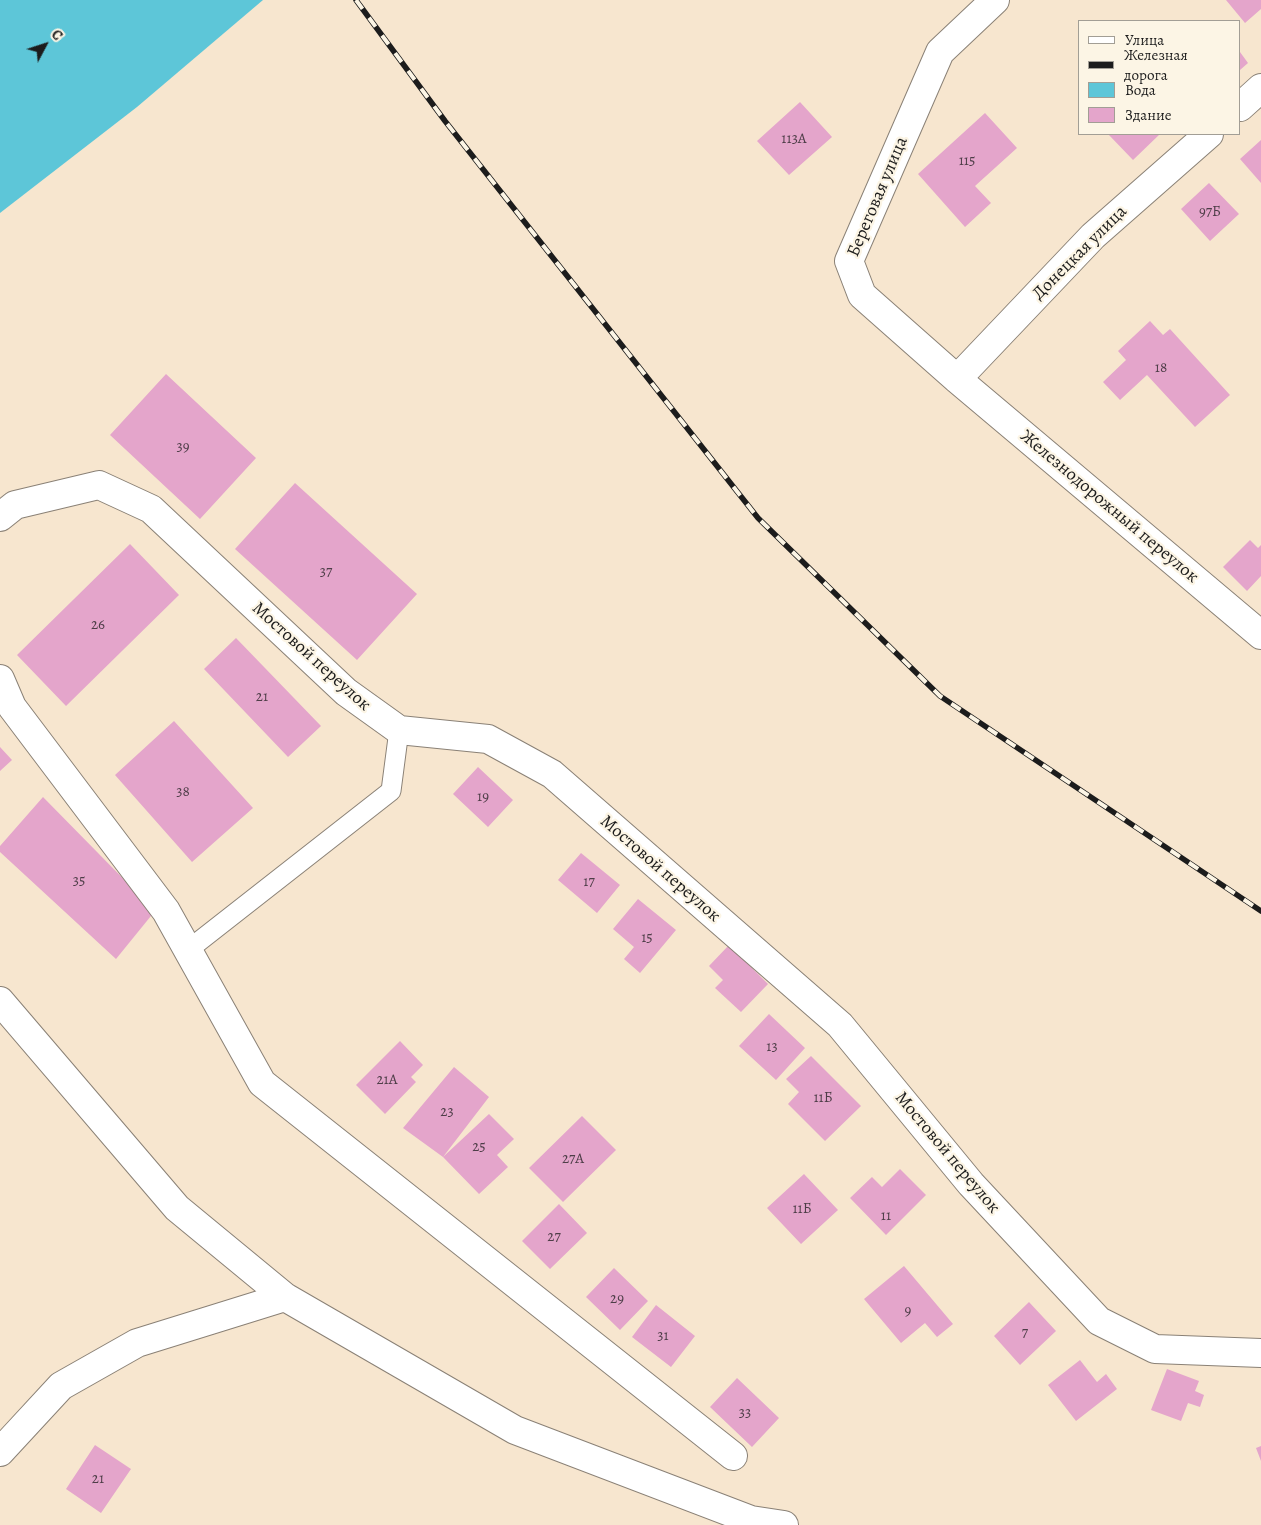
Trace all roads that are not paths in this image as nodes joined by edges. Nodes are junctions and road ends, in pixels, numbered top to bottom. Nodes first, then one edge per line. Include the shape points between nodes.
1 (996, 0) edge
2 (1261, 88) edge
3 (1241, 106) edge
4 (1208, 135) edge
5 (957, 379) junction
6 (0, 517) edge
7 (1261, 635) edge
8 (0, 679) edge
9 (399, 730) junction
10 (188, 950) junction
11 (0, 1001) edge
12 (285, 1297) junction
13 (1261, 1353) edge
14 (0, 1452) edge
15 (733, 1456) dead end
16 (784, 1525) edge

1 - 5 street, Береговая улица via 940,52 848,260 862,295
2 - 3 street
4 - 5 street, Донецкая улица via 1093,236
5 - 7 street, Железнодорожный переулок
6 - 9 street, Мостовой переулок via 15,505 99,485 151,509 346,692
8 - 10 street via 12,707 166,911
9 - 10 lane via 391,791
9 - 13 street, Мостовой переулок via 488,739 552,774 840,1025 971,1184 1098,1321 1155,1349
10 - 15 street via 262,1083
11 - 12 street via 177,1208
12 - 14 street via 137,1343 60,1386
12 - 16 street via 515,1430 751,1520

